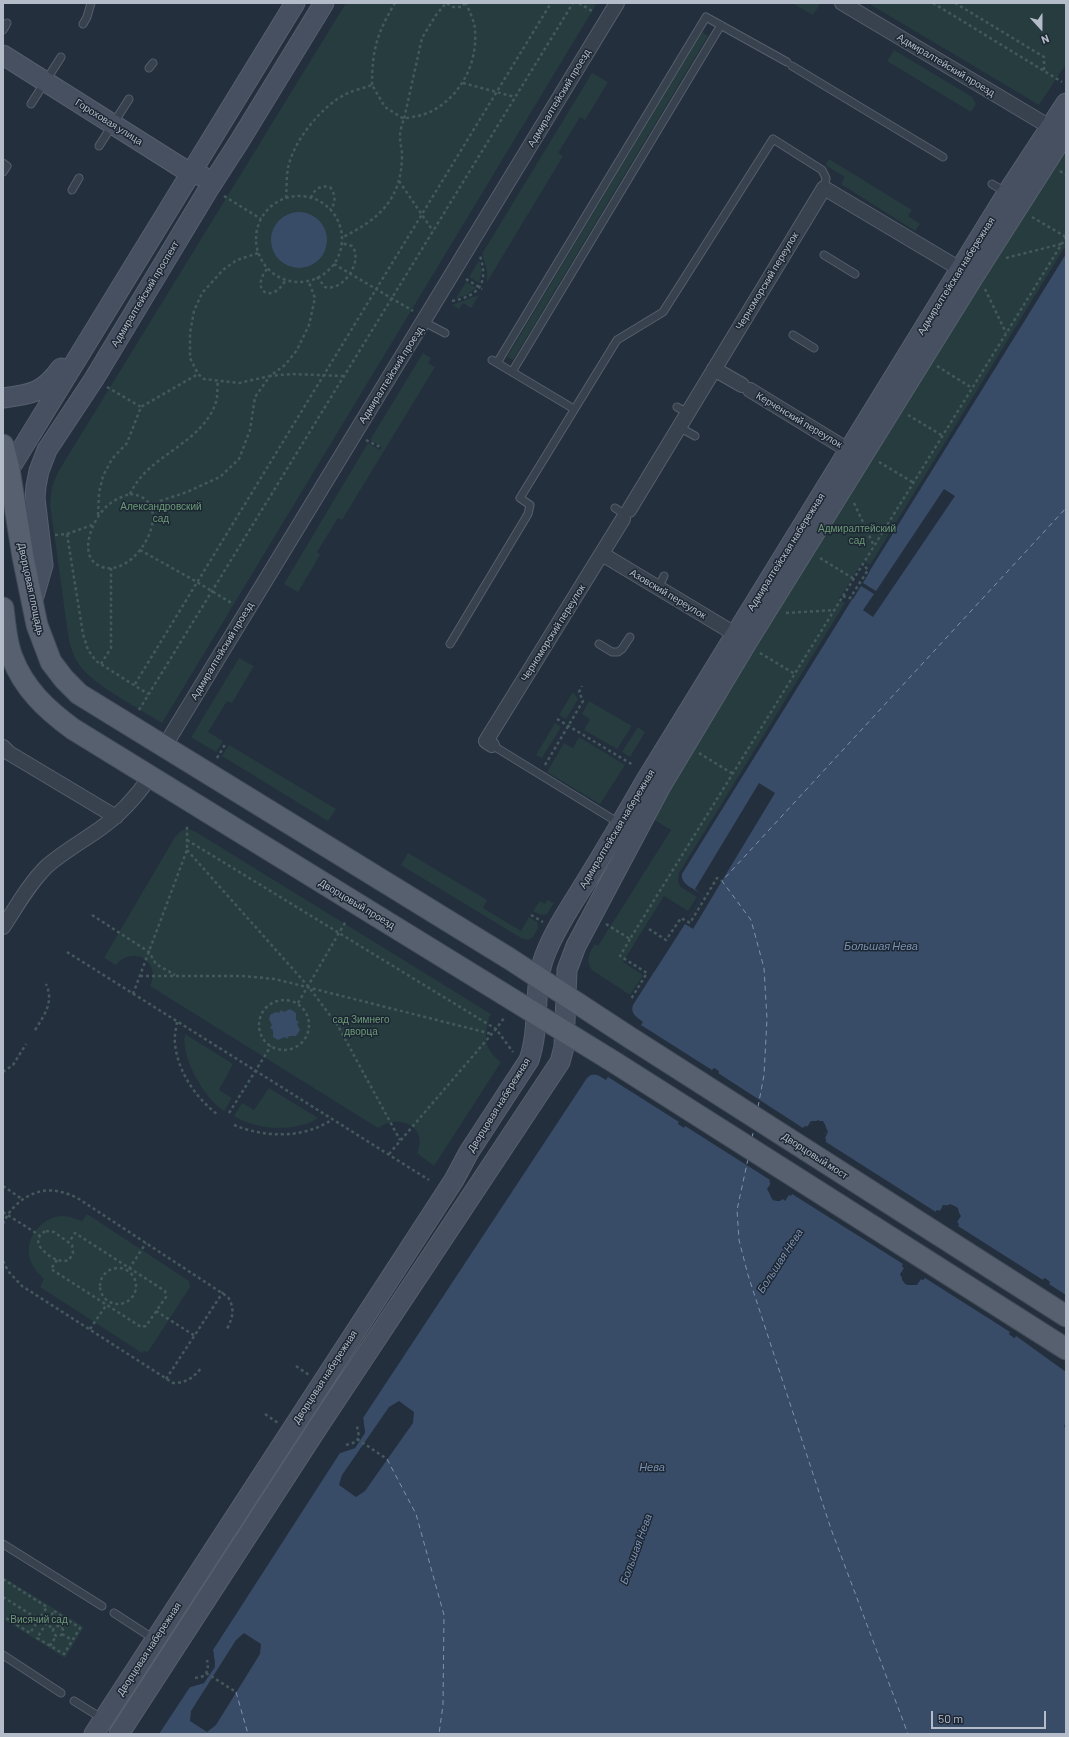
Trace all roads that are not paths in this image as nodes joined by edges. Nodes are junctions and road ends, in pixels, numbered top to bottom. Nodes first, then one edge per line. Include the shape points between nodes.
1 (91, 3) edge
2 (295, 3) edge
3 (324, 3) edge
4 (617, 3) edge
5 (842, 3) edge
6 (7, 23) dead end
7 (83, 24) dead end
8 (721, 25) junction
9 (3, 30) edge
10 (3, 55) edge
11 (61, 57) dead end
12 (45, 81) junction
13 (128, 100) dead end
14 (1066, 103) edge
15 (31, 104) dead end
16 (112, 124) junction
17 (1058, 130) edge
18 (99, 146) dead end
19 (943, 158) dead end
20 (3, 163) edge
21 (3, 172) edge
22 (190, 173) junction
23 (219, 173) junction
24 (79, 178) dead end
25 (824, 188) junction
26 (72, 190) dead end
27 (824, 255) dead end
28 (960, 269) junction
29 (855, 274) dead end
30 (419, 317) junction
31 (445, 334) dead end
32 (793, 335) dead end
33 (814, 348) dead end
34 (78, 357) junction
35 (714, 369) junction
36 (512, 372) junction
37 (3, 398) edge
38 (574, 409) junction
39 (679, 427) junction
40 (695, 436) dead end
41 (3, 445) edge
42 (848, 450) junction
43 (6, 474) edge
44 (602, 554) junction
45 (32, 603) junction
46 (3, 608) edge
47 (735, 634) junction
48 (630, 637) dead end
49 (450, 644) dead end
50 (599, 644) dead end
51 (492, 745) joint
52 (3, 747) edge
53 (164, 747) junction
54 (150, 777) junction
55 (116, 817) junction
56 (621, 824) junction
57 (3, 927) edge
58 (539, 978) junction
59 (565, 994) junction
60 (537, 1014) junction
61 (564, 1031) junction
62 (1066, 1316) edge
63 (1066, 1349) edge
64 (3, 1544) edge
65 (102, 1606) dead end
66 (114, 1613) dead end
67 (154, 1640) junction
68 (3, 1655) edge
69 (61, 1693) dead end
70 (74, 1701) dead end
71 (99, 1727) edge
72 (120, 1734) edge

1 - 7 lane
2 - 22 main road
3 - 23 main road, Адмиралтейский проспект
4 - 30 street, Адмиралтейский проезд
5 - 17 street, Адмиралтейский проезд
6 - 9 lane
8 - 19 lane
8 - 36 lane
8 - 36 lane via 706,17 495,362
10 - 12 main road, Гороховая улица
11 - 12 lane
12 - 15 lane
12 - 16 main road, Гороховая улица
13 - 16 lane
14 - 17 main road, Адмиралтейская набережная
16 - 18 lane
16 - 22 main road, Гороховая улица
17 - 28 main road, Адмиралтейская набережная via 999,189
17 - 59 main road, Адмиралтейская набережная via 661,786 576,946 567,970
20 - 21 lane via 7,166
22 - 23 main road, Гороховая улица via 205,176
22 - 34 main road
23 - 45 main road, Адмиралтейский проспект via 94,379 47,450 37,479 35,498 43,565
24 - 26 lane
25 - 28 street
25 - 35 street, Черноморский переулок via 798,239
25 - 38 lane via 826,178 822,170 773,140 663,312 617,340
27 - 29 lane
28 - 42 main road, Адмиралтейская набережная
30 - 31 lane
30 - 53 street, Адмиралтейский проезд
32 - 33 lane
34 - 37 main road via 66,362 46,386 28,394
34 - 43 main road
35 - 39 street, Черноморский переулок via 682,410
35 - 42 street, Керченский переулок
36 - 38 lane
38 - 49 lane via 520,498 530,505 528,514
39 - 40 lane
39 - 44 street, Черноморский переулок via 624,513
41 - 43 main road, Дворцовая площадь
42 - 47 main road, Адмиралтейская набережная
43 - 45 main road, Дворцовая площадь
44 - 47 street, Азовский переулок via 661,582
44 - 51 street, Черноморский переулок via 564,623 486,741
45 - 53 main road, Дворцовая площадь via 47,652 64,679 88,700
46 - 54 main road via 12,656 31,692 43,706 73,729
47 - 56 main road, Адмиралтейская набережная
48 - 50 lane via 618,652 612,652
51 - 56 lane
52 - 55 street
53 - 58 main road
54 - 55 street via 129,805
54 - 60 main road, Дворцовый проезд
55 - 57 street via 64,852 46,868 28,887
56 - 58 main road, Адмиралтейская набережная via 555,932 544,956
58 - 59 main road
58 - 60 main road, Адмиралтейская набережная
59 - 61 main road, Адмиралтейская набережная
59 - 62 main road, Дворцовый мост via 628,1037
60 - 61 main road, Дворцовый проезд
60 - 67 main road, Дворцовая набережная via 534,1045 529,1060
61 - 63 main road
61 - 72 main road via 564,1047 560,1062 320,1424
64 - 65 lane
66 - 67 lane
67 - 71 main road, Дворцовая набережная
68 - 69 lane
70 - 71 lane

